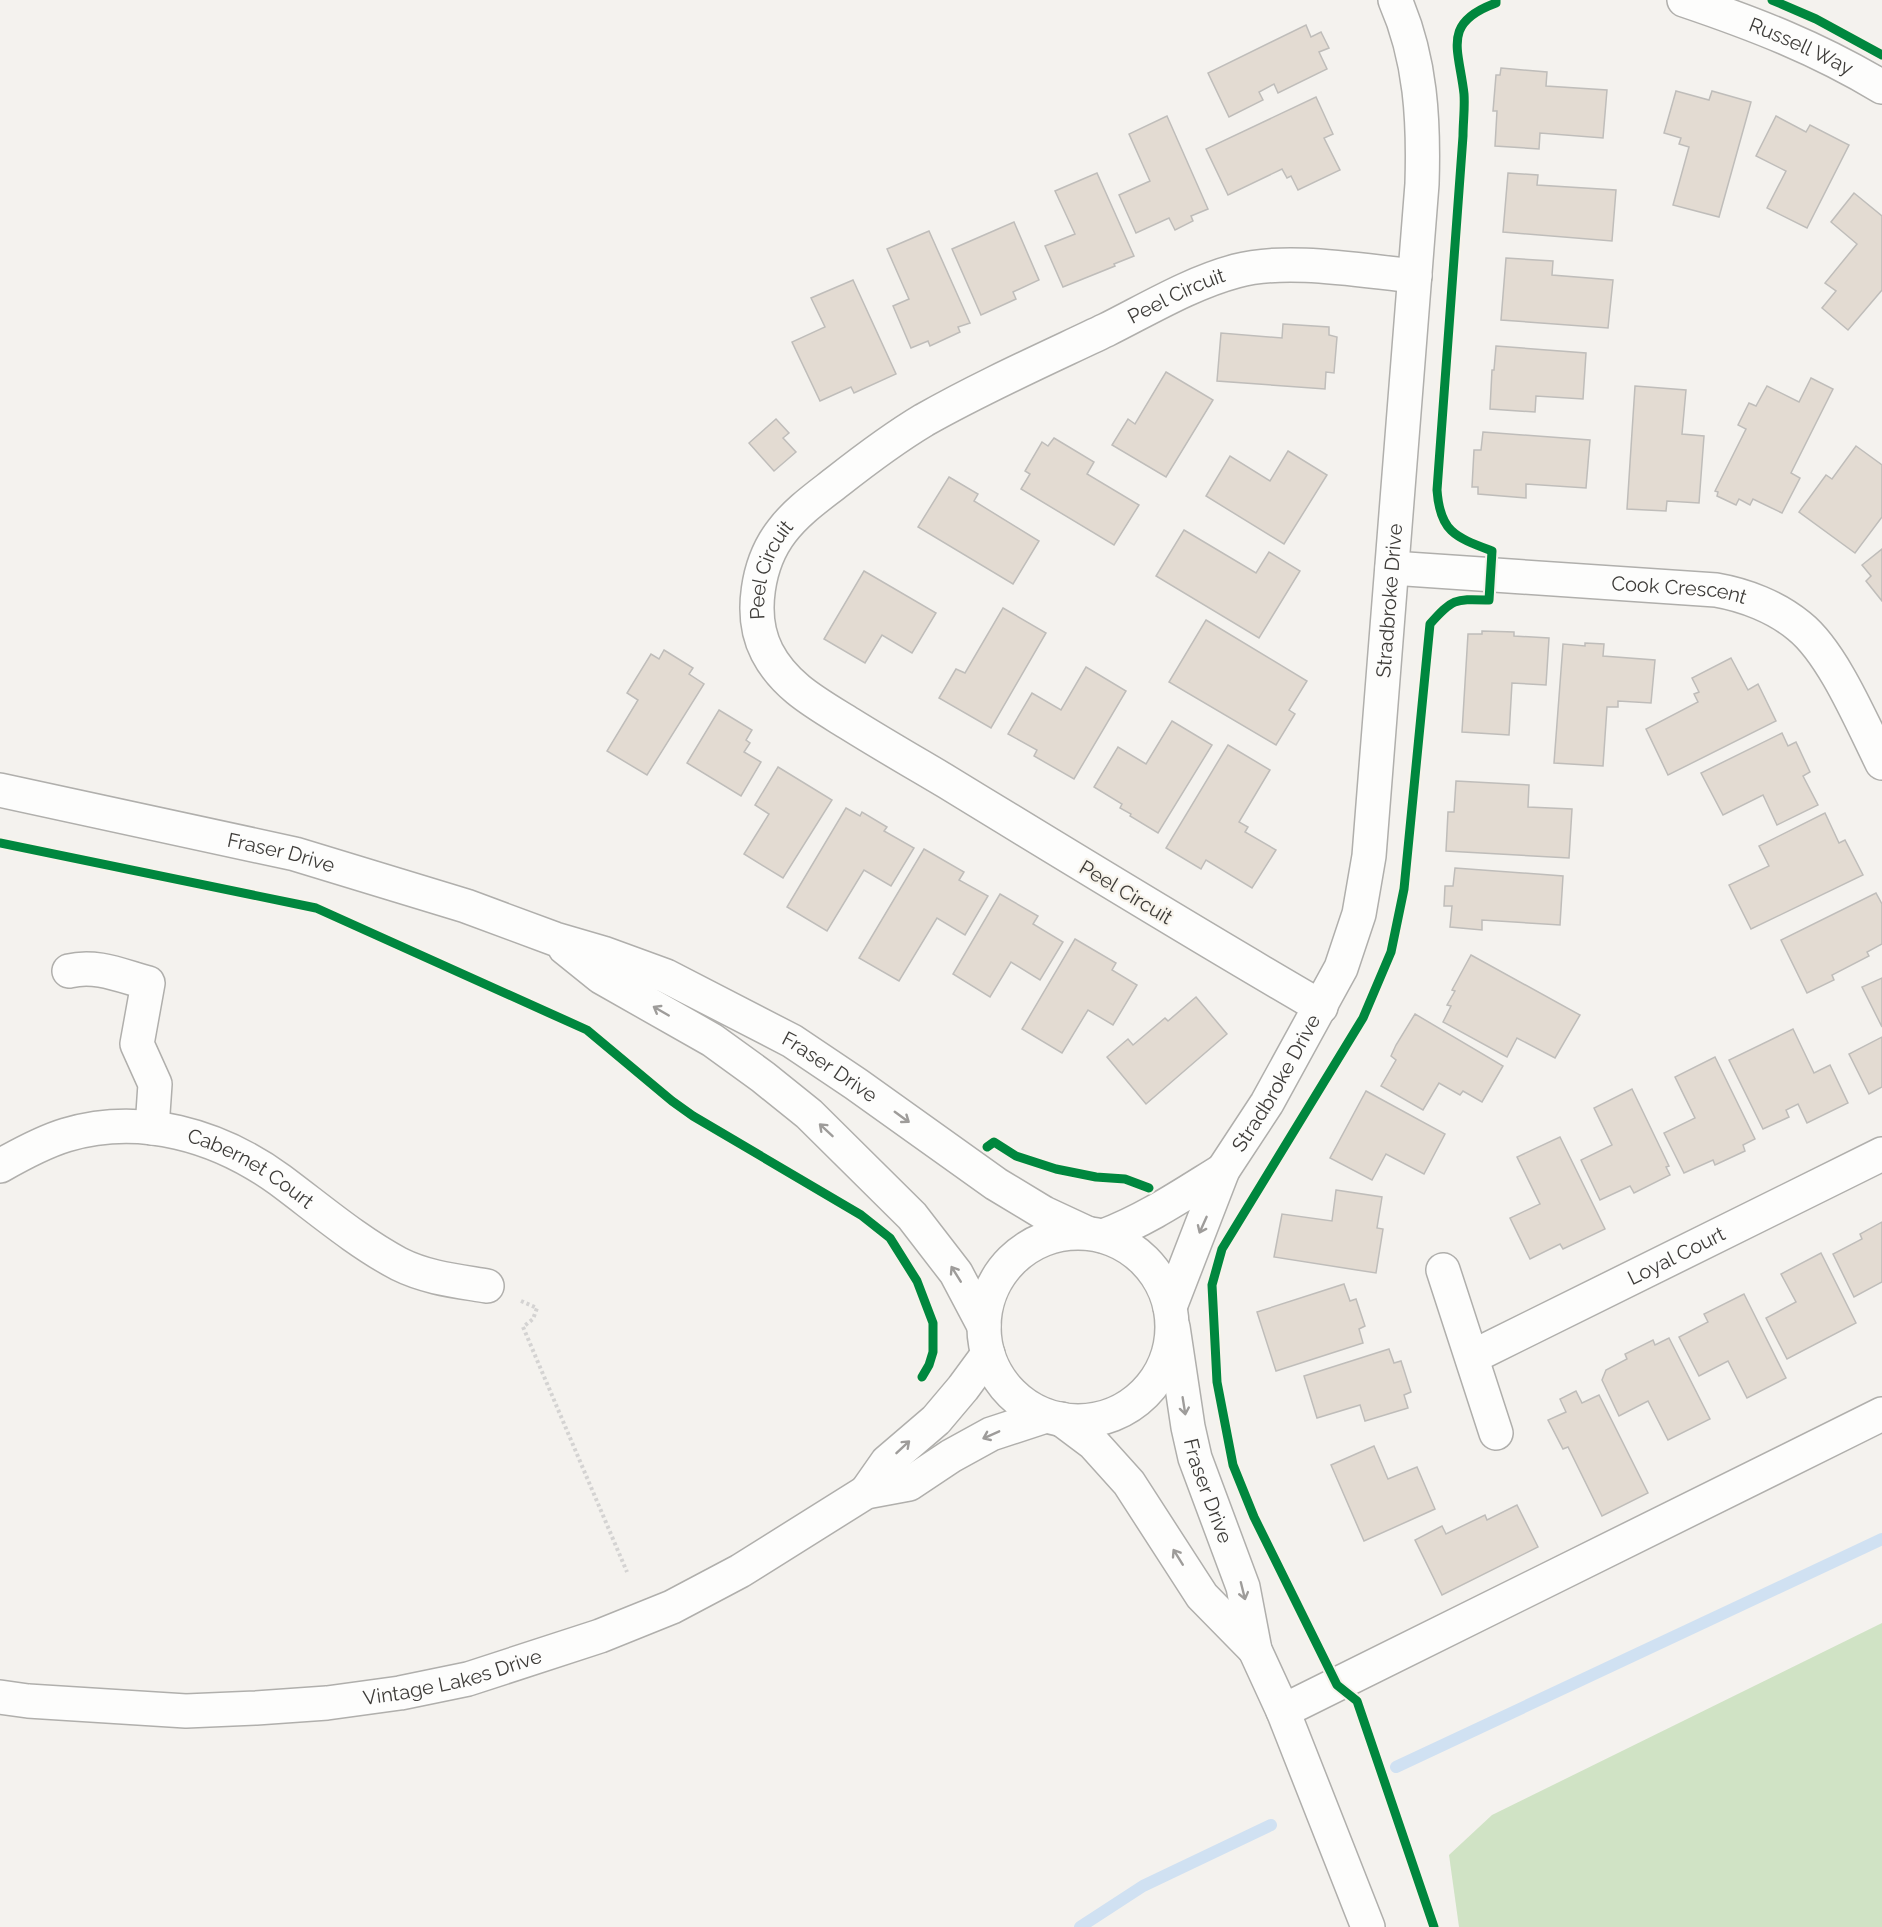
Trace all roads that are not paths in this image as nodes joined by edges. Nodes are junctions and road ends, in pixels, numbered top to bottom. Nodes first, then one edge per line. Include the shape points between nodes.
1 (1684, 0) edge
2 (1401, 2) edge
3 (1882, 87) edge
4 (1415, 276) junction
5 (1392, 568) junction
6 (1882, 763) edge
7 (0, 790) edge
8 (555, 939) junction
9 (69, 971) dead end
10 (1321, 1007) junction
11 (152, 1128) junction
12 (1882, 1154) edge
13 (0, 1166) edge
14 (1223, 1170) junction
15 (1095, 1235) junction
16 (1443, 1270) dead end
17 (487, 1286) road end
18 (1171, 1317) junction
19 (986, 1340) junction
20 (1472, 1357) junction
21 (1882, 1414) edge
22 (1054, 1418) junction
23 (1496, 1433) dead end
24 (866, 1492) junction
25 (1255, 1650) junction
26 (0, 1697) edge
27 (1283, 1711) junction
28 (1368, 1927) edge

1 - 3 street, Russell Way via 1806,46
2 - 4 street, Stradbroke Drive via 1415,60 1424,129
4 - 5 street, Stradbroke Drive
4 - 10 street, Peel Circuit via 1268,266 1202,283 1156,305 925,419 869,457 796,515 780,533 761,572 758,592 759,631 765,649 791,685
5 - 6 street, Cook Crescent via 1716,590 1760,602 1801,627 1817,645
5 - 10 street, Stradbroke Drive via 1369,856 1348,950
7 - 8 street, Fraser Drive via 295,854 466,906
8 -> 15 street, Fraser Drive via 666,976 792,1041 996,1184 1044,1213
19 -> 8 street, Fraser Drive via 956,1273 912,1216 809,1114 712,1040 601,977
9 - 11 street via 96,969 148,983 137,1044 155,1084
10 - 14 street, Stradbroke Drive
11 - 13 street, Cabernet Court via 105,1128 67,1135
11 - 17 street, Cabernet Court via 204,1138 242,1156 398,1263 427,1275
12 - 20 street, Loyal Court
14 - 15 street, Stradbroke Drive via 1125,1228
14 -> 18 street, Stradbroke Drive
15 - 18 street via 1126,1246 1145,1261 1160,1280
15 - 19 street via 1054,1236 1012,1260 989,1299
16 - 20 street
18 - 22 street via 1170,1347 1163,1367 1139,1399 1107,1416 1077,1421
18 -> 25 street, Fraser Drive via 1195,1458 1243,1587
19 - 22 street via 993,1367 1008,1390 1032,1410
24 -> 19 street, Vintage Lakes Drive via 887,1462 936,1420 963,1388
20 - 23 street
21 - 27 street
22 -> 24 street, Vintage Lakes Drive via 992,1434 909,1484
25 -> 22 street, Fraser Drive via 1202,1596 1122,1475 1093,1443
24 - 26 street, Vintage Lakes Drive via 740,1571 672,1607 600,1636 468,1679 400,1694 186,1711
25 - 27 street, Fraser Drive
27 - 28 street, Fraser Drive

